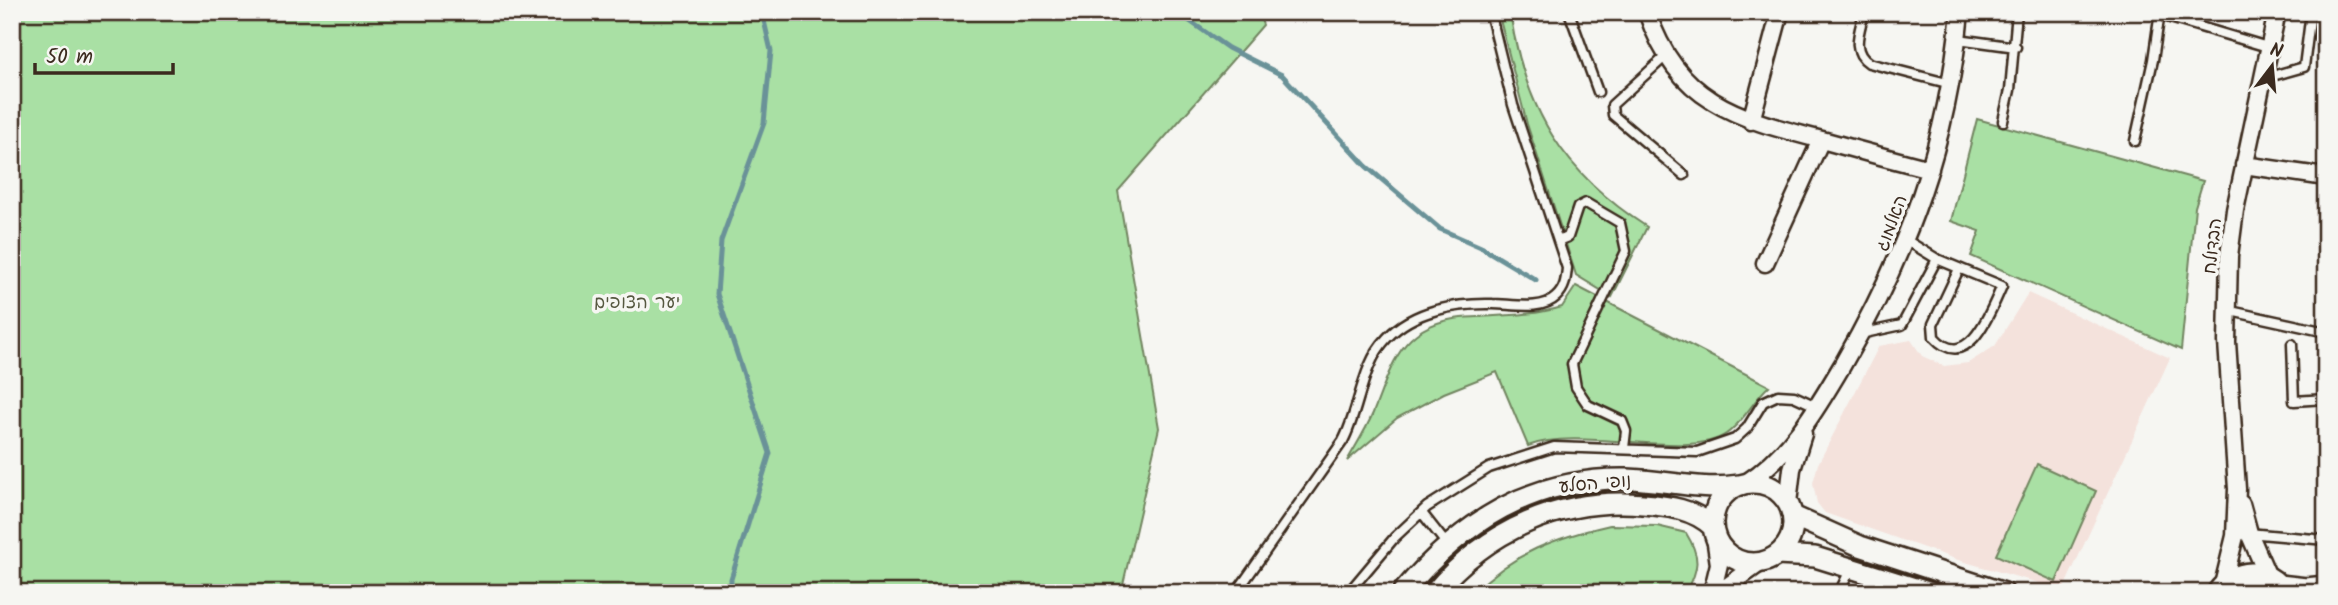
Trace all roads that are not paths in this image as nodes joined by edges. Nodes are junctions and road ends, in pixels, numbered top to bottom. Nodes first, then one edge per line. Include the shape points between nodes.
1 (1490, 12) edge
2 (1569, 12) edge
3 (1647, 12) edge
4 (1780, 12) edge
5 (1864, 12) edge
6 (1960, 12) edge
7 (2017, 12) edge
8 (2277, 12) edge
9 (2311, 12) edge
10 (2160, 14) edge
11 (1958, 39) junction
12 (2015, 47) junction
13 (2272, 48) junction
14 (1667, 55) junction
15 (2264, 78) junction
16 (1951, 84) junction
17 (1598, 92) dead end
18 (1751, 121) junction
19 (2003, 121) dead end
20 (1821, 140) junction
21 (2135, 141) dead end
22 (2244, 164) junction
23 (1930, 169) junction
24 (1684, 175) dead end
25 (2326, 177) edge
26 (1906, 240) junction
27 (1558, 242) junction
28 (1937, 259) junction
29 (1765, 263) dead end
30 (1959, 268) junction
31 (2226, 310) junction
32 (2326, 332) edge
33 (1860, 334) junction
34 (2292, 345) dead end
35 (2326, 399) edge
36 (1818, 407) junction
37 (1805, 428) junction
38 (1624, 448) junction
39 (1743, 484) junction
40 (1791, 509) junction
41 (1422, 513) junction
42 (1714, 532) junction
43 (2242, 535) junction
44 (2326, 540) edge
45 (1448, 546) junction
46 (1768, 559) junction
47 (1852, 567) junction
48 (2277, 586) edge
49 (1964, 587) edge
50 (2326, 588) edge
51 (2221, 591) edge
52 (1236, 593) edge
53 (1348, 593) edge
54 (1402, 593) edge
55 (1434, 593) edge
56 (1712, 593) edge
57 (1718, 593) edge
58 (1839, 593) edge
59 (1931, 593) edge
60 (2004, 593) edge

1 - 27 lane via 1513,105
2 - 17 lane
3 - 14 street
4 - 18 street
5 - 16 lane via 1856,47 1860,58
6 - 11 street, האלמוג
7 - 12 lane
8 - 13 street, הבדולח
9 - 15 lane via 2304,67
10 - 13 lane
10 - 21 lane
11 - 12 lane
11 - 16 street, האלמוג
12 - 19 lane
13 - 15 street, הבדולח
14 - 18 street via 1699,93
14 - 24 lane via 1619,95 1612,104 1613,115
15 - 22 street, הבדולח
16 - 23 street, האלמוג
18 - 20 street
20 - 23 street
20 - 29 street
22 - 25 street
22 - 31 street, הבדולח via 2229,256
23 - 26 street, האלמוג
26 - 28 lane
26 - 33 street, האלמוג
27 - 38 lane via 1568,237 1578,207 1586,203 1620,223 1623,232 1626,251 1572,364 1576,387 1588,405 1622,421
27 - 52 lane via 1567,268 1566,284 1556,298 1542,304 1446,308 1410,322 1388,337 1374,356 1343,442
28 - 30 lane
28 - 33 lane via 1902,325
30 - 30 lane via 2002,286 1981,333 1949,347 1934,337 1934,324
31 - 32 lane
31 - 43 street, הבדולח
33 - 36 street, האלמוג
34 - 35 lane via 2294,401
36 - 37 street, האלמוג
36 - 38 lane via 1794,396 1778,395 1763,402 1735,439 1718,446 1697,452
37 - 39 street, האלמוג via 1769,468
37 - 40 street, האלמוג via 1792,469
38 - 41 lane via 1554,447 1517,458 1489,468
39 - 40 street via 1770,486
39 - 42 street via 1730,490 1716,506
39 - 45 street, נופי הסלע via 1700,488 1629,479 1561,484 1507,504
40 - 46 street via 1791,538
40 - 49 street via 1860,545
41 - 45 lane
41 - 53 lane via 1368,566
42 - 46 street via 1721,547 1738,560
42 - 55 street, נופי הסלע via 1694,513 1651,504 1566,507 1501,535
42 - 56 street via 1719,564
43 - 44 lane
43 - 48 street, הבדולח
43 - 51 street, הבדולח
45 - 54 street, נופי הסלע
46 - 47 street via 1800,554
46 - 57 street
47 - 58 lane
47 - 59 street
48 - 50 main road
48 - 51 main road via 2249,575
49 - 60 street

